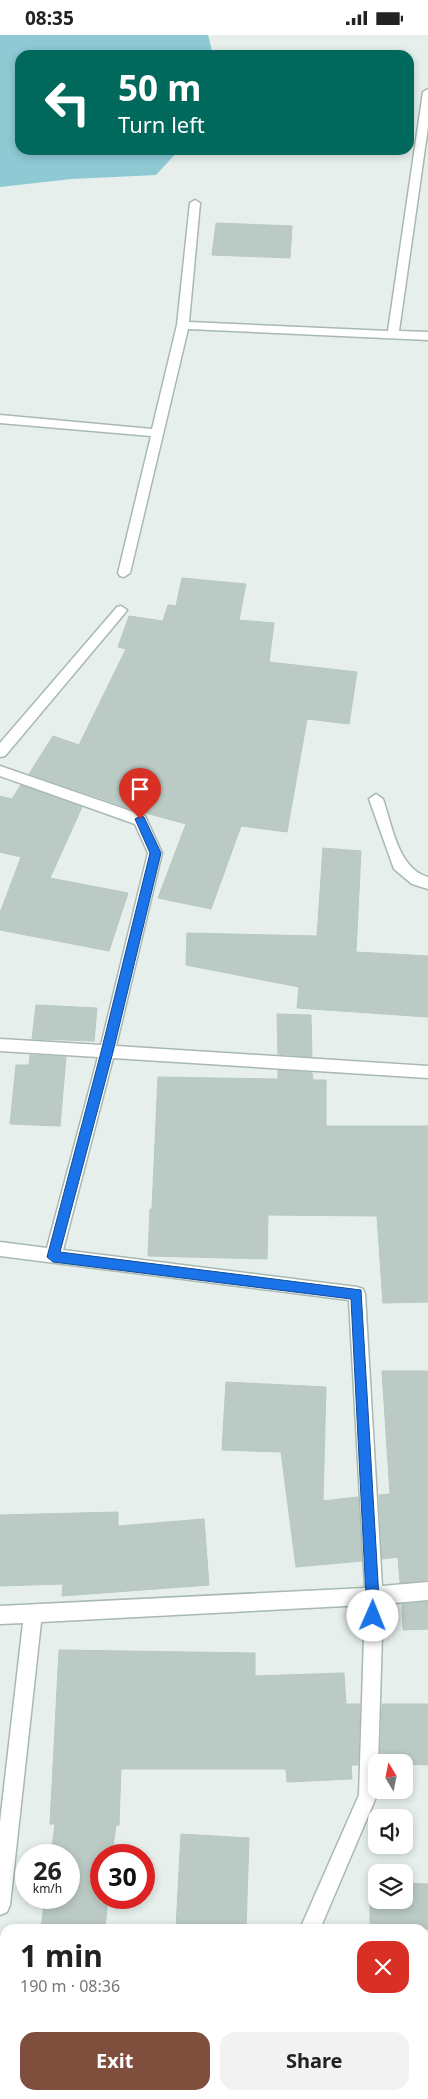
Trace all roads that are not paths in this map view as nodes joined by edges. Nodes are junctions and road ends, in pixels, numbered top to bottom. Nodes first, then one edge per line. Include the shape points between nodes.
1 (428, 92) edge
2 (195, 203) dead end
3 (183, 325) junction
4 (393, 334) junction
5 (428, 336) edge
6 (0, 419) edge
7 (159, 433) junction
8 (124, 573) dead end
9 (122, 610) dead end
10 (0, 752) edge
11 (0, 771) edge
12 (376, 799) dead end
13 (428, 883) edge
14 (0, 1045) edge
15 (107, 1052) junction
16 (428, 1072) edge
17 (0, 1249) edge
18 (53, 1257) junction
19 (428, 1591) edge
20 (374, 1596) junction
21 (33, 1614) junction
22 (0, 1615) edge
23 (0, 1905) edge
24 (312, 1924) edge

1 - 4 street
2 - 3 street
3 - 4 street
3 - 7 street
4 - 5 street
6 - 7 street
7 - 8 street
9 - 10 street
11 - 15 street via 140,819 155,853
12 - 13 street via 399,865
14 - 15 street
15 - 16 street
15 - 18 street
17 - 18 street
18 - 20 street via 357,1294
19 - 20 street
20 - 21 street
20 - 24 street via 368,1795
21 - 22 street
21 - 23 street

